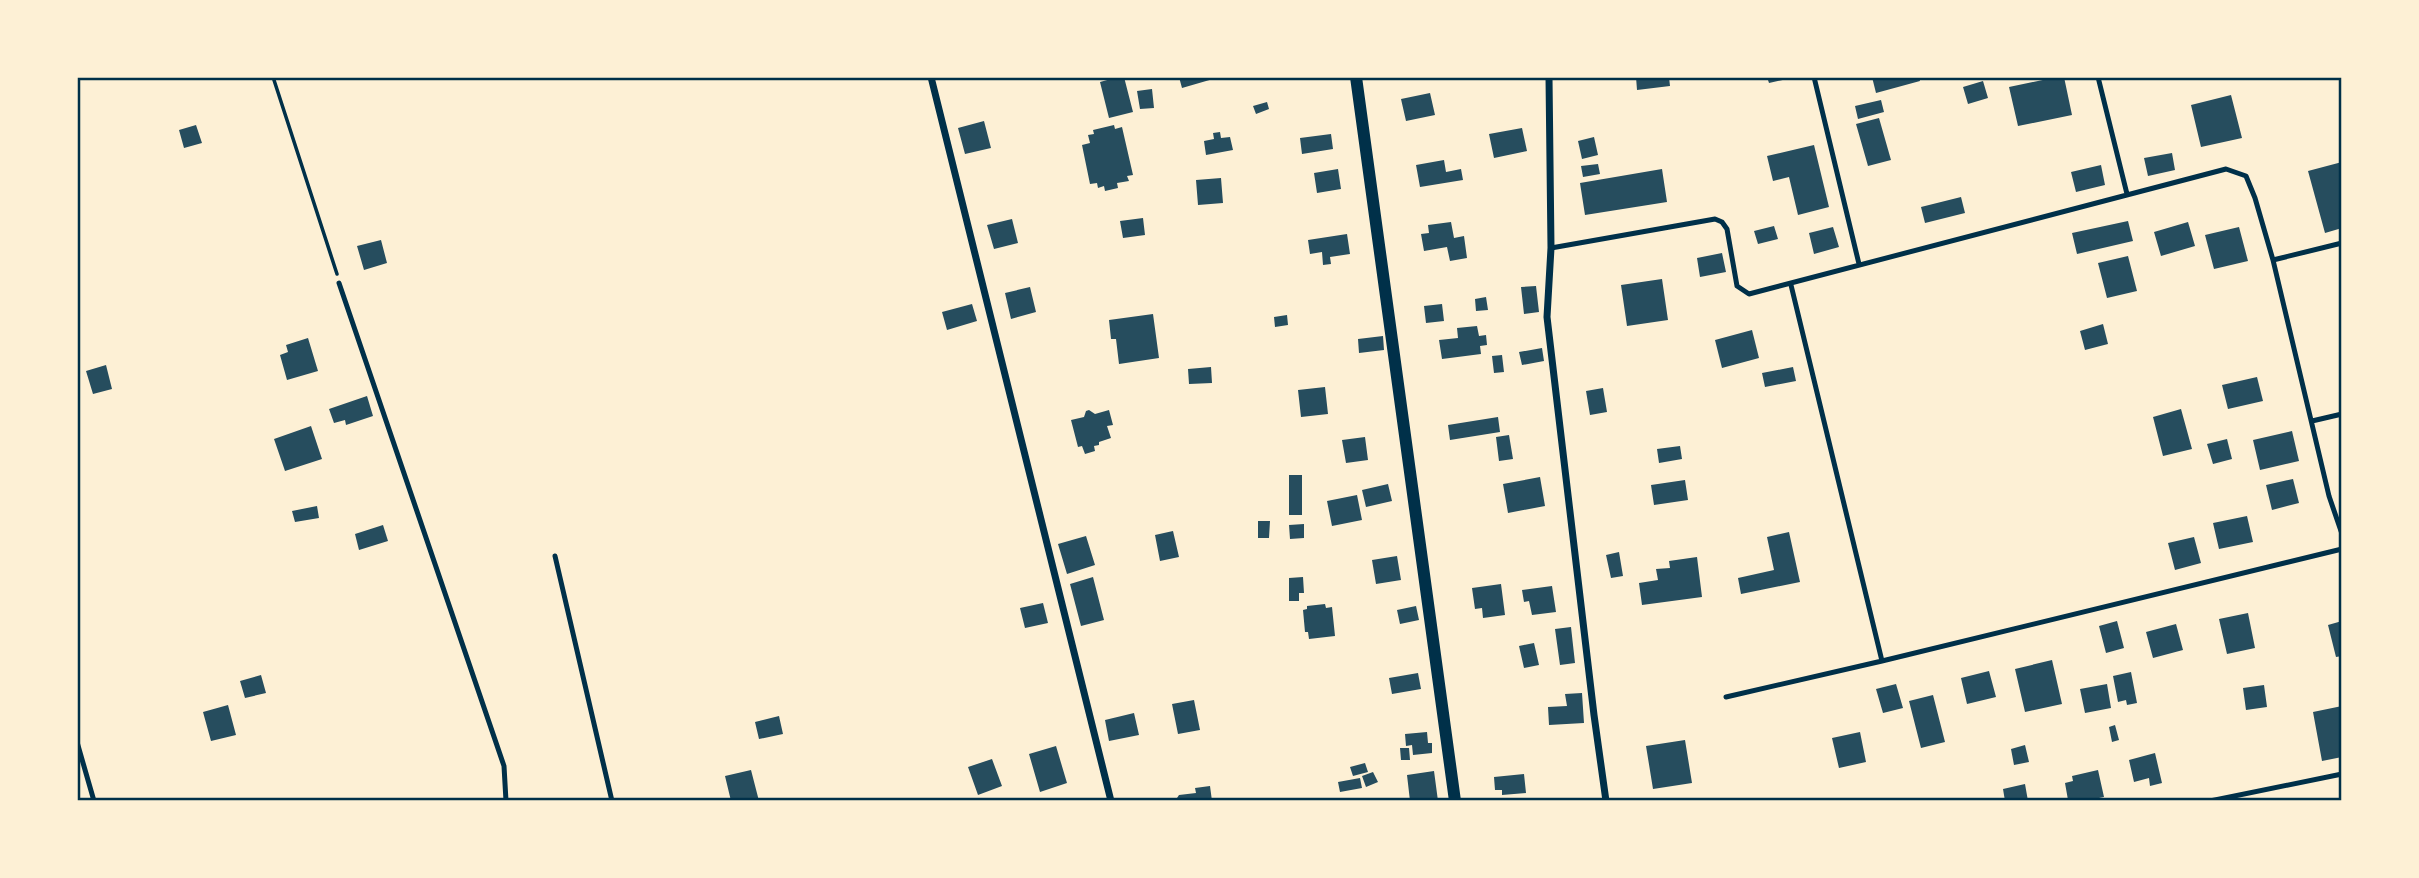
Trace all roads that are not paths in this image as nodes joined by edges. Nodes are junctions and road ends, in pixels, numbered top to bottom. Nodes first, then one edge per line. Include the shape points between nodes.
1 (931, 77) edge
2 (1356, 77) edge
3 (1549, 77) edge
4 (1814, 77) edge
5 (2098, 77) edge
6 (2127, 194) junction
7 (2342, 243) edge
8 (1551, 248) junction
9 (2273, 260) junction
10 (1859, 264) junction
11 (339, 283) road end
12 (1791, 285) junction
13 (2342, 414) edge
14 (2312, 421) junction
15 (2342, 534) edge
16 (2342, 549) edge
17 (555, 556) dead end
18 (1882, 661) junction
19 (1726, 697) dead end
20 (77, 743) edge
21 (2342, 774) edge
22 (94, 801) edge
23 (506, 801) edge
24 (612, 801) edge
25 (1111, 801) edge
26 (1455, 801) edge
27 (1606, 801) edge
28 (2210, 801) edge

1 - 25 street
2 - 26 street
3 - 8 street
4 - 10 lane
5 - 6 lane
6 - 9 lane via 2226,169 2246,176
6 - 10 lane
7 - 9 lane
8 - 12 lane via 1714,219 1727,229 1737,286 1749,294
8 - 27 street via 1547,317
9 - 14 lane
10 - 12 lane
11 - 23 lane via 503,766
12 - 18 lane
13 - 14 lane
14 - 15 lane
16 - 18 lane
17 - 24 lane
18 - 19 lane
20 - 22 lane
21 - 28 lane

